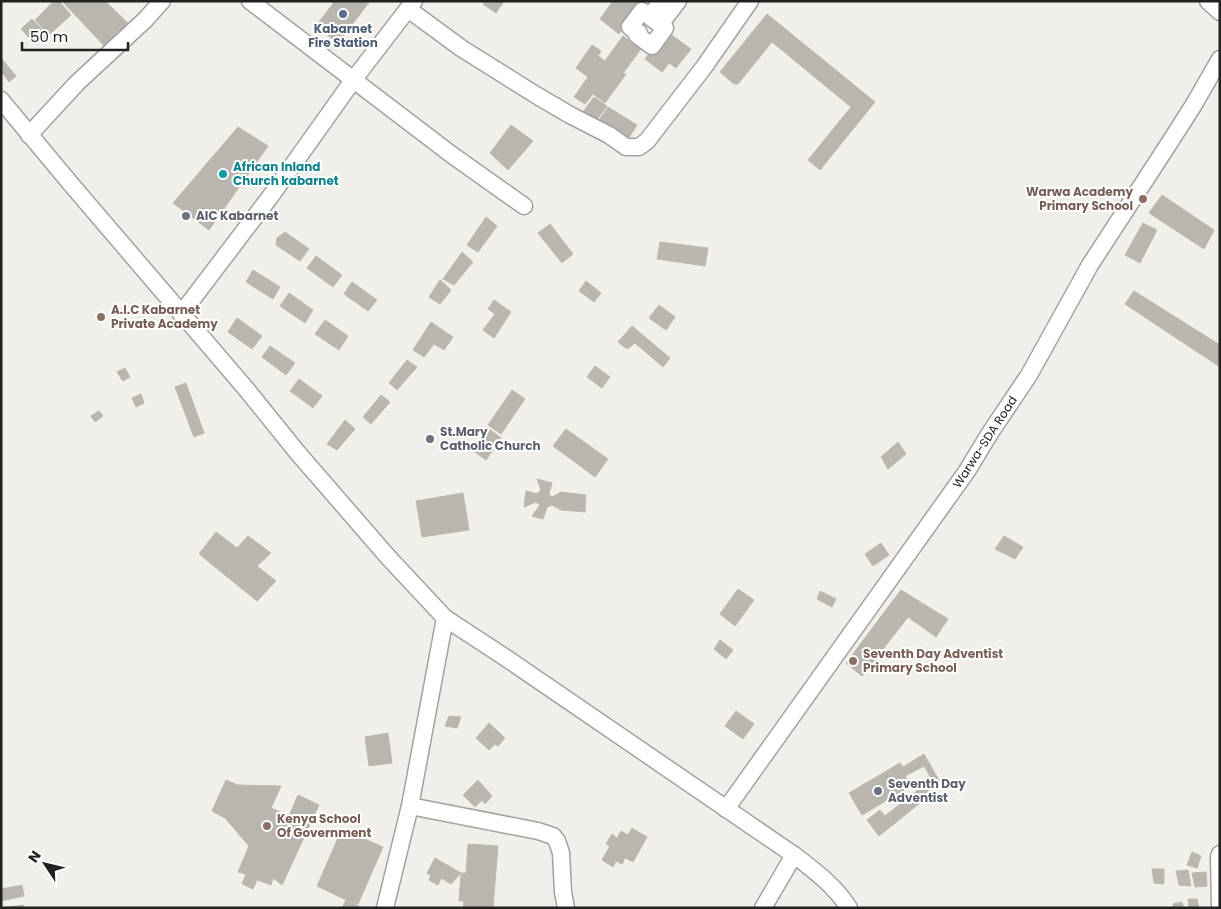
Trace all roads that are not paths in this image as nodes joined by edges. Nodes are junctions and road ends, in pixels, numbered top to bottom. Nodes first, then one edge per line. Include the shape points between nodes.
1 (162, 1) edge
2 (250, 1) edge
3 (661, 1) edge
4 (678, 1) edge
5 (750, 1) edge
6 (1208, 1) edge
7 (411, 5) edge
8 (1220, 12) edge
9 (1220, 59) edge
10 (354, 79) junction
11 (1, 100) edge
12 (29, 135) junction
13 (524, 206) dead end
14 (181, 314) junction
15 (445, 618) junction
16 (410, 806) junction
17 (726, 809) junction
18 (1220, 854) edge
19 (794, 856) junction
20 (1220, 906) edge
21 (385, 908) edge
22 (566, 908) edge
23 (763, 908) edge
24 (849, 908) edge

1 - 12 street via 77,83
2 - 10 street
3 - 4 street via 652,14 662,22
5 - 7 street via 647,140 639,147 631,148 460,48
6 - 8 street
7 - 10 street
9 - 17 street, Warwa-SDA Road via 1090,265 1029,375 967,471
10 - 13 street
10 - 14 street via 270,198
11 - 12 street
12 - 14 street
14 - 15 street via 375,542
15 - 16 street
15 - 17 street
16 - 21 street
16 - 22 street via 552,836 557,840 560,853
17 - 19 street
18 - 20 street
19 - 23 street
19 - 24 street via 823,878 842,896

